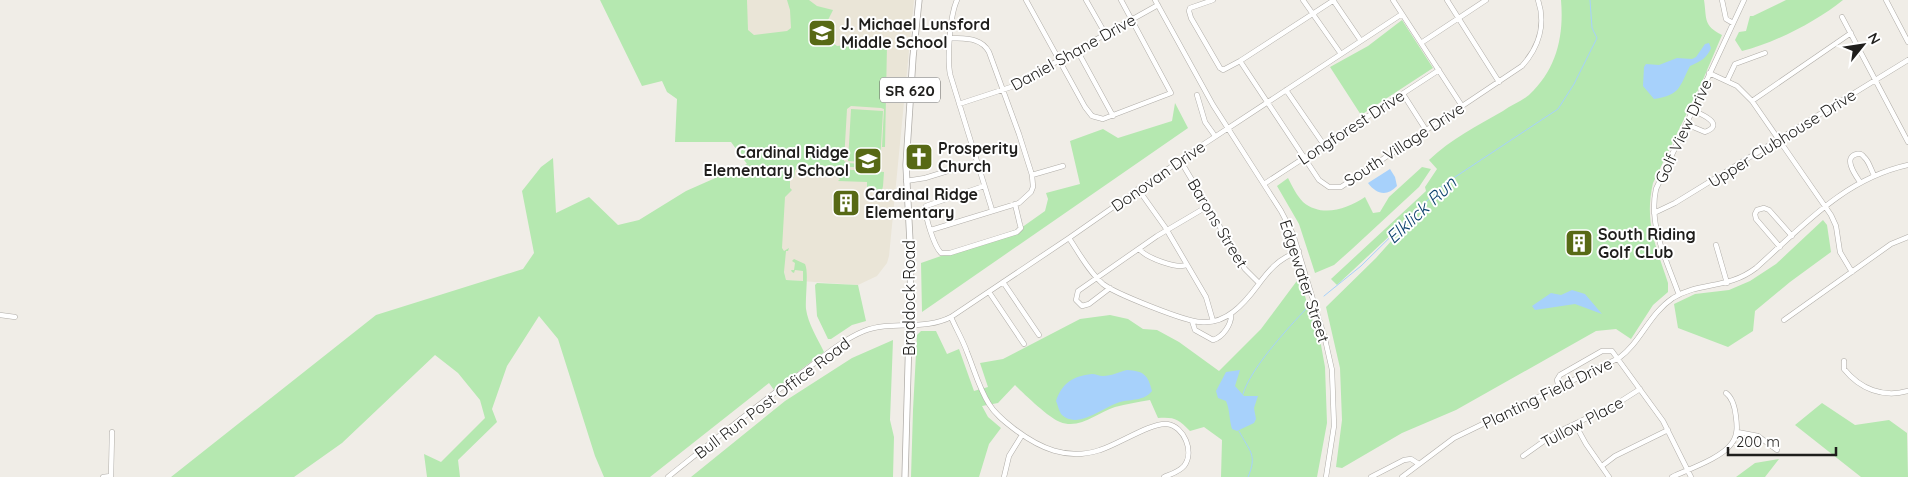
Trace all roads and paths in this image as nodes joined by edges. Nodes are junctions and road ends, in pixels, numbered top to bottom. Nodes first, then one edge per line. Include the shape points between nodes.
1 (919, 0) edge
2 (957, 0) edge
3 (1026, 0) edge
4 (1086, 0) edge
5 (1120, 0) edge
6 (1155, 0) edge
7 (1213, 0) edge
8 (1303, 0) edge
9 (1333, 0) edge
10 (1393, 0) edge
11 (1447, 0) edge
12 (1486, 0) edge
13 (1538, 0) edge
14 (1722, 0) edge
15 (1744, 0) edge
16 (1886, 0) edge
17 (1158, 6) junction
18 (1312, 14) junction
19 (1402, 14) junction
20 (1458, 18) junction
21 (1842, 18) dead end
22 (1132, 20) junction
23 (1733, 23) junction
24 (1851, 33) junction
25 (1106, 35) junction
26 (950, 38) junction
27 (1361, 41) junction
28 (1908, 42) edge
29 (1421, 43) junction
30 (1077, 50) junction
31 (1765, 53) dead end
32 (1341, 54) junction
33 (1059, 60) junction
34 (1908, 60) edge
35 (1240, 62) junction
36 (1439, 70) junction
37 (1710, 73) junction
38 (1876, 80) junction
39 (1727, 81) junction
40 (1499, 82) junction
41 (1003, 90) junction
42 (1286, 90) junction
43 (1403, 94) junction
44 (1197, 95) dead end
45 (1752, 101) junction
46 (1267, 103) junction
47 (959, 104) junction
48 (1462, 106) junction
49 (1692, 110) junction
50 (1113, 116) junction
51 (1686, 124) junction
52 (1228, 128) junction
53 (1426, 130) junction
54 (1214, 136) junction
55 (1779, 140) junction
56 (1908, 142) edge
57 (1324, 145) junction
58 (1303, 158) junction
59 (1180, 160) junction
60 (977, 162) junction
61 (1908, 165) edge
62 (1063, 166) dead end
63 (1032, 175) junction
64 (1874, 175) junction
65 (906, 181) junction
66 (1860, 182) junction
67 (1264, 184) junction
68 (984, 186) junction
69 (1138, 189) junction
70 (1014, 204) junction
71 (1208, 206) junction
72 (1825, 206) junction
73 (992, 210) junction
74 (1654, 213) junction
75 (931, 230) junction
76 (1167, 230) junction
77 (1792, 236) junction
78 (1908, 237) edge
79 (1068, 238) junction
80 (1716, 244) dead end
81 (1780, 247) junction
82 (1139, 249) junction
83 (1299, 251) junction
84 (1187, 265) junction
85 (1852, 272) junction
86 (1097, 278) junction
87 (1003, 282) junction
88 (1259, 283) junction
89 (1727, 283) junction
90 (1110, 288) junction
91 (989, 292) junction
92 (1679, 295) junction
93 (1232, 314) junction
94 (0, 315) edge
95 (15, 317) dead end
96 (951, 318) junction
97 (1784, 320) dead end
98 (1192, 321) junction
99 (1213, 322) junction
100 (910, 324) junction
101 (1039, 334) dead end
102 (1024, 344) dead end
103 (1619, 358) junction
104 (1844, 361) dead end
105 (1559, 388) junction
106 (1640, 389) junction
107 (1908, 391) edge
108 (1726, 393) dead end
109 (1575, 424) junction
110 (1668, 430) junction
111 (112, 432) dead end
112 (1737, 432) junction
113 (1022, 435) junction
114 (1777, 450) dead end
115 (1523, 456) dead end
116 (1419, 464) junction
117 (1602, 466) junction
118 (1687, 469) junction
119 (103, 477) edge
120 (111, 477) edge
121 (668, 477) edge
122 (905, 477) edge
123 (1004, 477) edge
124 (1164, 477) edge
125 (1326, 477) edge
126 (1371, 477) edge
127 (1402, 477) edge
128 (1609, 477) edge
129 (1672, 477) edge
130 (1691, 477) edge

1 - 65 main road, Braddock Road / SR 620 via 907,128
2 - 26 street
3 - 33 street
4 - 25 street
5 - 22 street
6 - 17 street, Edgewater Street
7 - 35 street via 1190,8 1191,18 1220,68 1227,69
8 - 18 street
9 - 18 street
9 - 27 street
10 - 19 street
11 - 20 street
12 - 20 street
13 - 40 street, South Village Drive via 1542,27 1534,49 1522,66
14 - 23 street via 1726,18
15 - 23 street, Golf View Drive
16 - 28 street
17 - 22 street, Daniel Shane Drive
17 - 52 street, Edgewater Street
18 - 32 street
18 - 35 street
19 - 27 street, Donovan Drive
19 - 29 street
20 - 29 street
20 - 40 street
21 - 24 street
22 - 25 street, Daniel Shane Drive
22 - 50 street via 1171,93
23 - 37 street, Golf View Drive
24 - 38 street
24 - 45 street
25 - 30 street, Daniel Shane Drive
26 - 41 street via 976,40 986,47
26 - 47 street via 949,66
27 - 32 street, Donovan Drive
29 - 36 street
30 - 33 street, Daniel Shane Drive
30 - 50 street
31 - 39 street via 1736,64
32 - 42 street, Donovan Drive
33 - 41 street, Daniel Shane Drive
33 - 50 street via 1092,116 1103,119
34 - 38 street, Upper Clubhouse Drive
35 - 46 street, South Village Drive
36 - 43 street, Longforest Drive
36 - 48 street
37 - 39 street
37 - 49 street, Golf View Drive
38 - 55 street, Upper Clubhouse Drive
38 - 56 street
39 - 45 street
40 - 48 street, South Village Drive
41 - 47 street, Daniel Shane Drive
41 - 63 street
42 - 46 street, Donovan Drive
42 - 57 street
43 - 53 street
43 - 57 street, Longforest Drive
44 - 54 street via 1205,122
45 - 55 street
46 - 52 street, Donovan Drive
46 - 58 street, South Village Drive
47 - 60 street
48 - 53 street, South Village Drive
49 - 51 street, Golf View Drive
49 - 51 street via 1710,118 1712,127 1705,132
51 - 74 street, Golf View Drive via 1659,180
52 - 54 street, Donovan Drive
52 - 67 street, Edgewater Street
53 - 58 street, South Village Drive via 1340,186 1324,185
54 - 59 street, Donovan Drive
55 - 72 street
55 - 74 street, Upper Clubhouse Drive
57 - 58 street, Longforest Drive
58 - 67 street, Longforest Drive
59 - 69 street, Donovan Drive
59 - 71 street, Barons Street
60 - 65 street
60 - 68 street
61 - 64 street, Planting Field Drive
62 - 63 street
63 - 70 street via 1032,192
64 - 66 street, Planting Field Drive
64 - 66 street via 1863,156 1854,155 1850,163
65 - 100 main road, Braddock Road / SR 620 via 911,261
66 - 72 street, Planting Field Drive
67 - 83 street, Edgewater Street via 1287,221
68 - 73 street
68 - 75 street via 926,206
69 - 76 street
69 - 79 street, Donovan Drive
70 - 73 street
70 - 75 street via 1021,228 1017,232 950,253 938,250
71 - 76 street
71 - 88 street, Barons Street via 1245,269
72 - 77 street, Planting Field Drive
72 - 85 street via 1836,226 1840,252
73 - 75 street
74 - 92 street, Golf View Drive
76 - 82 street
76 - 84 street
77 - 81 street, Planting Field Drive
77 - 81 street via 1769,210 1757,210 1756,219
78 - 85 street via 1893,242
79 - 86 street
79 - 87 street, Donovan Drive
80 - 89 street
81 - 89 street, Planting Field Drive via 1750,272
82 - 84 street via 1176,267
82 - 86 street
83 - 88 street via 1276,262
83 - 125 street, Edgewater Street via 1332,370 1334,426
84 - 99 street via 1206,297
85 - 97 street
86 - 90 street
86 - 90 street via 1077,293 1079,304 1089,304
87 - 91 street, Donovan Drive
87 - 101 street
88 - 93 street
89 - 92 street, Planting Field Drive
90 - 98 street
91 - 96 street, Donovan Drive
91 - 102 street
92 - 103 street, Planting Field Drive via 1653,315 1634,344
93 - 98 street via 1231,322 1216,340 1210,340 1195,330
93 - 99 street
94 - 95 street
96 - 100 street, Donovan Drive via 934,324
96 - 113 street via 987,402 1001,419
98 - 99 street
100 - 121 street, Bull Run Post Office Road via 873,328 854,336 773,394
100 - 122 main road, Braddock Road / SR 620
103 - 105 street, Planting Field Drive
103 - 105 street via 1612,352 1602,351 1560,375 1557,380
103 - 106 street
104 - 107 street via 1844,369 1852,379 1865,387 1886,394
105 - 116 street, Planting Field Drive via 1454,438
106 - 109 street, Tullow Place
106 - 110 street
108 - 112 street via 1735,408
109 - 115 street, Tullow Place
109 - 117 street
110 - 117 street via 1615,456
110 - 118 street
111 - 120 street
112 - 114 street via 1758,436
112 - 118 street via 1734,442 1725,451
113 - 123 street via 1009,456
113 - 124 street via 1053,451 1076,454 1102,450 1157,425 1170,425 1183,435 1188,455 1182,467
116 - 126 street via 1411,459 1404,460
116 - 127 street, Planting Field Drive
117 - 128 street
118 - 129 street
118 - 130 street
119 - 120 street

